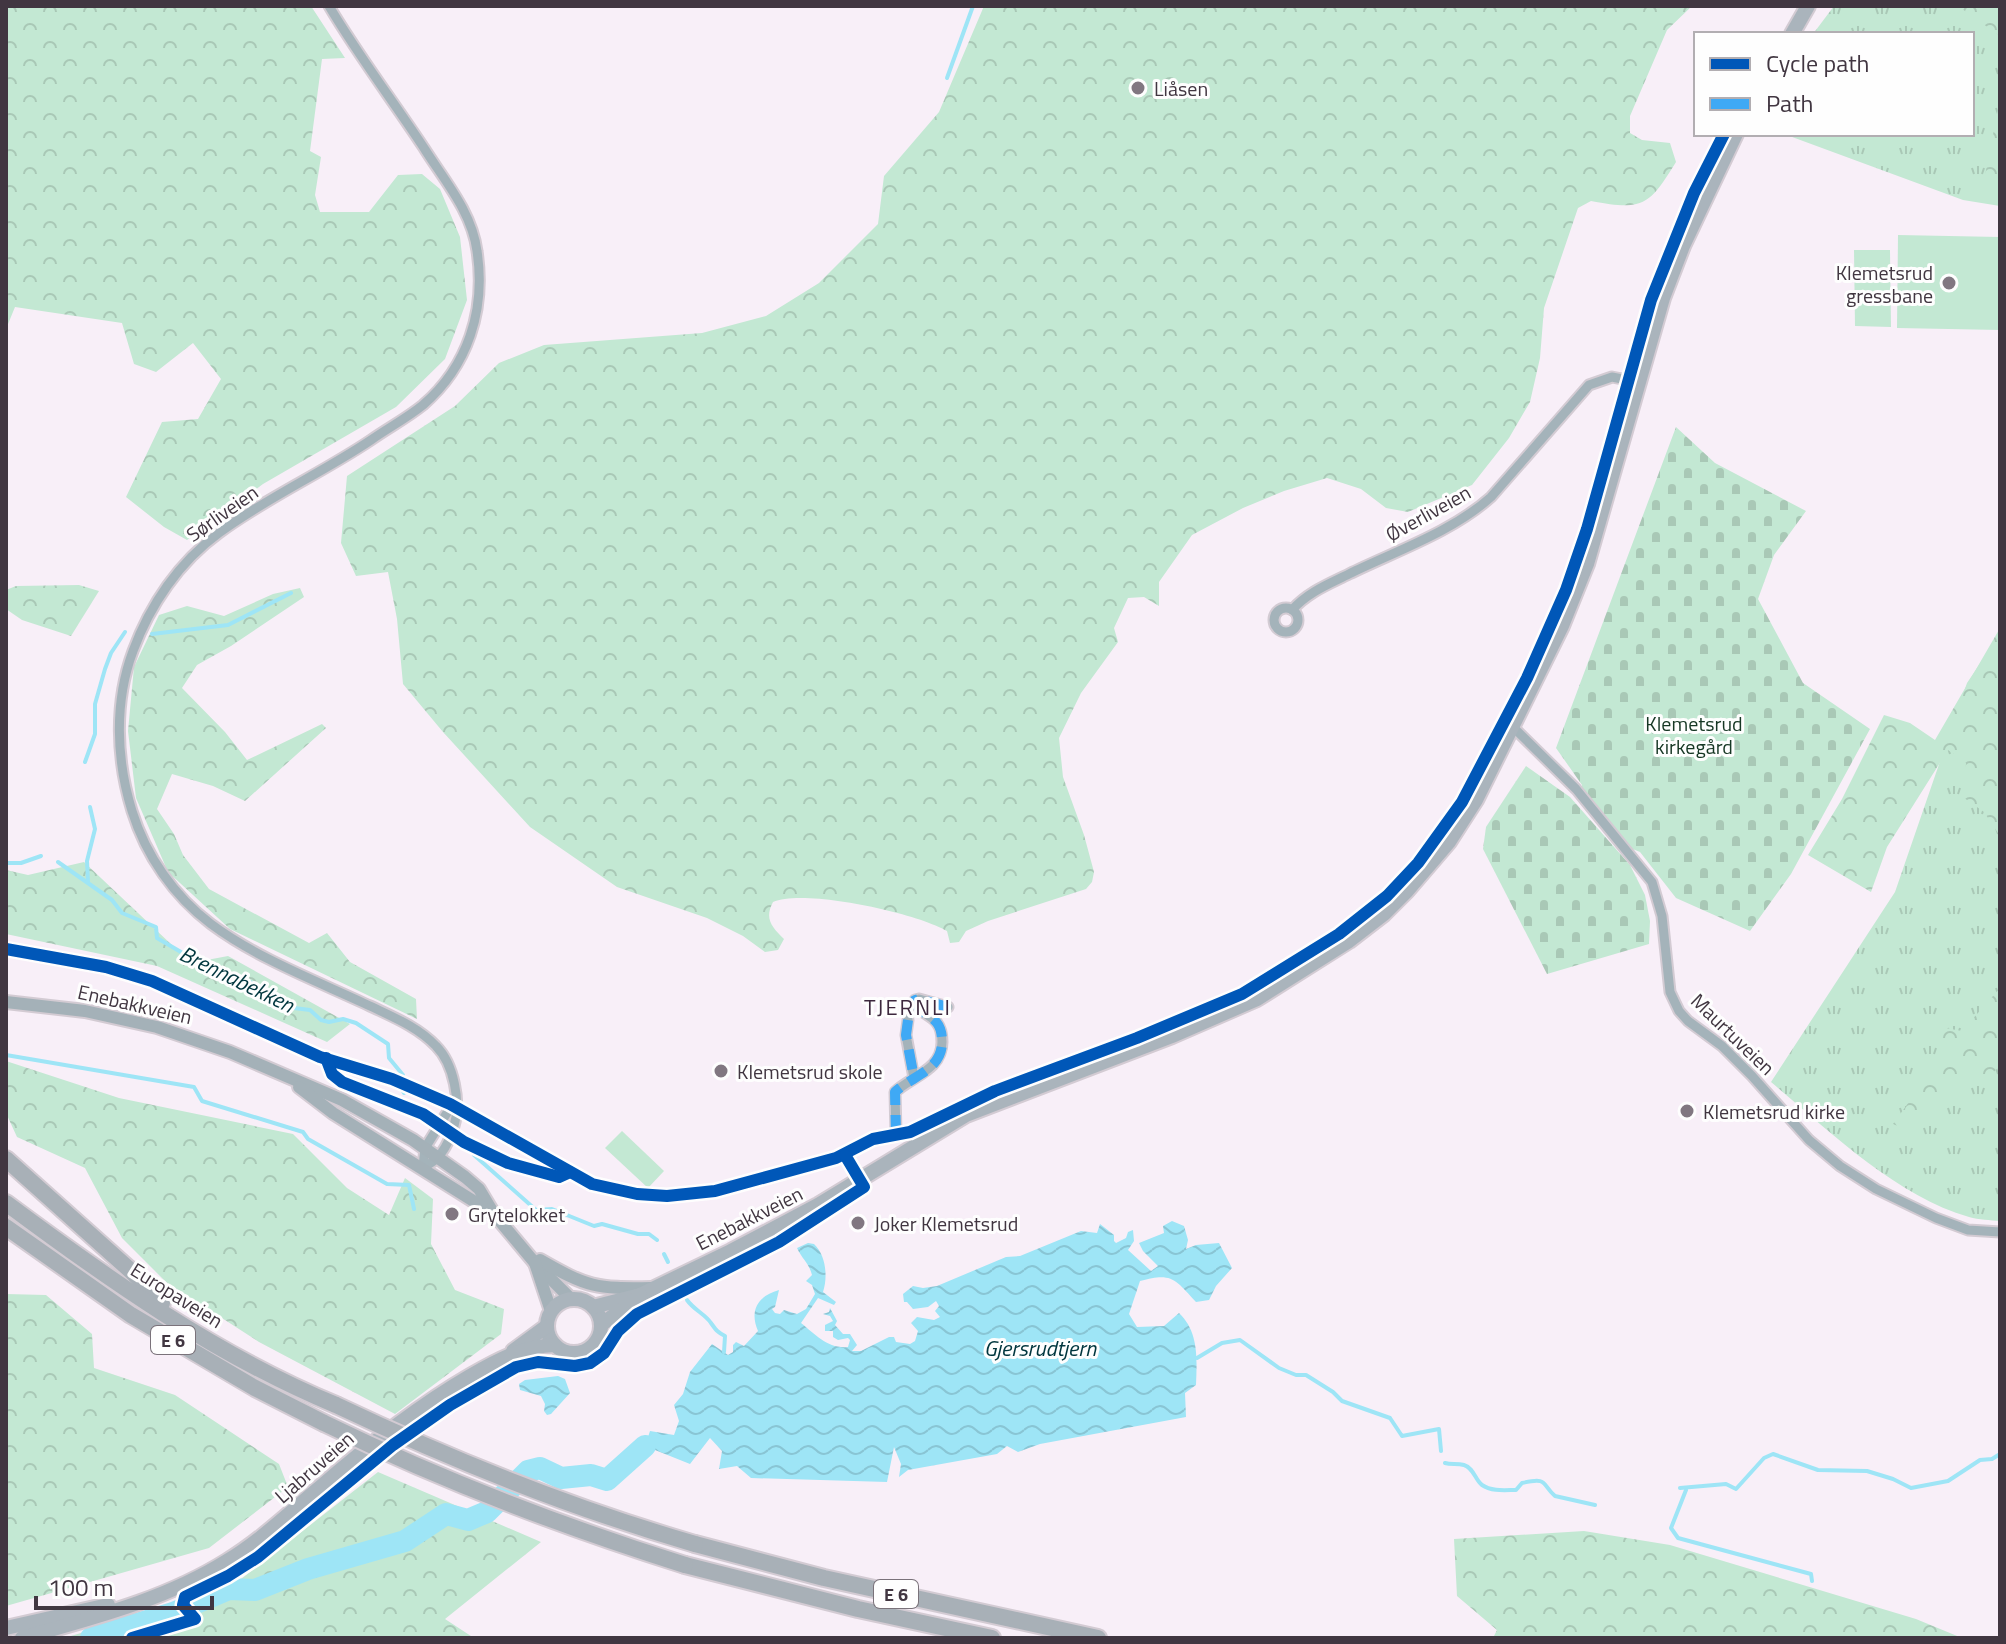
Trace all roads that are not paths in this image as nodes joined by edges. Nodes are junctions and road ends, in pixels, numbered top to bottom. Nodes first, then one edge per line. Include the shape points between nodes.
1 (329, 6) edge
2 (1808, 6) edge
3 (1793, 32) edge
4 (1735, 136) edge
5 (1637, 382) junction
6 (1292, 610) dead end
7 (1514, 728) junction
8 (6, 1002) edge
9 (948, 1007) dead end
10 (908, 1020) dead end
11 (914, 1078) junction
12 (295, 1082) junction
13 (455, 1100) junction
14 (896, 1135) dead end
15 (425, 1148) junction
16 (439, 1157) junction
17 (6, 1159) edge
18 (423, 1167) junction
19 (6, 1203) edge
20 (494, 1214) junction
21 (8, 1229) edge
22 (2000, 1232) edge
23 (532, 1258) junction
24 (647, 1292) junction
25 (571, 1299) junction
26 (593, 1307) junction
27 (551, 1311) junction
28 (183, 1324) junction
29 (601, 1325) junction
30 (547, 1326) junction
31 (555, 1345) junction
32 (507, 1356) junction
33 (144, 1599) junction
34 (6, 1628) edge
35 (22, 1638) edge
36 (992, 1638) edge
37 (1098, 1638) edge

1 - 13 street, Sørliveien via 447,182 472,231 479,283 472,334 448,379 425,403 220,532 163,591 135,645 122,690 121,766 138,830 177,893 240,943 416,1029 449,1066
2 - 3 main road
4 - 5 main road, Enebakkveien via 1683,246
5 - 6 street, Øverliveien via 1612,377 1589,385 1474,510 1320,587
5 - 7 main road, Enebakkveien via 1587,564
7 - 22 street, Maurtuveien via 1586,801 1652,882 1662,916 1670,992 1688,1021 1722,1046 1809,1140 1863,1182 1968,1230
7 - 24 main road, Enebakkveien via 1476,800 1428,868 1384,914 1318,962 1235,1009 966,1115 818,1205
8 - 12 main road, Enebakkveien via 146,1024
9 - 11 street via 915,1000 917,1008 936,1022 942,1040 934,1064
10 - 11 street
11 - 14 street via 894,1094
12 - 15 main road, Enebakkveien via 342,1100
12 - 18 main road, Enebakkveien via 333,1113
13 - 15 street
13 - 16 street, Sørliveien via 456,1120
15 - 16 main road, Enebakkveien
15 - 18 street
16 - 18 street
16 - 20 main road, Enebakkveien via 479,1189
17 - 28 highway, E 6
18 - 20 main road, Enebakkveien
19 - 28 highway, Europaveien / E 6
20 - 23 main road, Enebakkveien
21 - 36 highway, Europaveien / E 6, bridge via 131,1315 255,1388 492,1498 685,1565
23 - 24 main road via 589,1286
23 - 25 main road, Enebakkveien
23 - 27 main road, Enebakkveien
24 - 26 main road, Enebakkveien
24 - 29 main road, Enebakkveien
25 - 26 main road, Enebakkveien
25 - 27 main road
26 - 29 main road
27 - 30 main road
28 - 37 highway, Europaveien / E 6, bridge via 336,1405 526,1488 695,1544
29 - 31 main road, Enebakkveien via 589,1349 574,1353
30 - 31 main road
30 - 32 main road, Ljabruveien
31 - 32 main road, Ljabruveien
32 - 33 main road, Ljabruveien via 364,1449 230,1560
33 - 34 main road, Ljabruveien
33 - 35 main road, Ljabruveien

